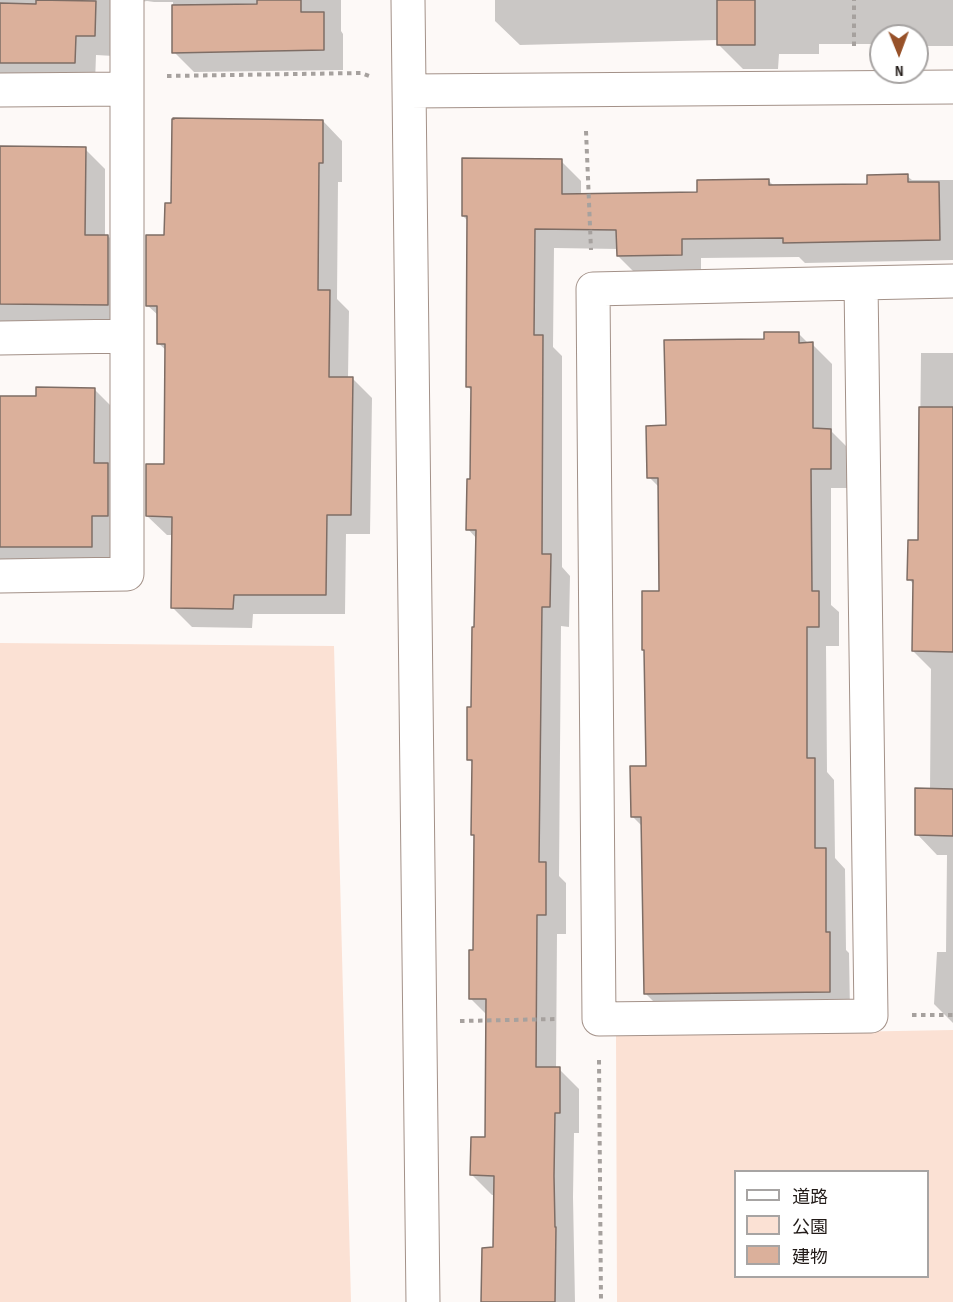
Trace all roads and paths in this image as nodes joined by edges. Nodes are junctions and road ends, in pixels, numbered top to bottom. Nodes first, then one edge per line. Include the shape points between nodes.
1 (127, 0) edge
2 (408, 0) edge
3 (854, 0) edge
4 (854, 46) dead end
5 (953, 87) edge
6 (127, 89) junction
7 (0, 90) edge
8 (409, 91) junction
9 (586, 125) dead end
10 (953, 281) edge
11 (861, 283) junction
12 (593, 289) junction
13 (127, 336) junction
14 (0, 338) edge
15 (0, 576) edge
16 (599, 1019) junction
17 (457, 1021) dead end
18 (423, 1302) edge
19 (601, 1302) edge

1 - 6 street
2 - 8 street
3 - 4 path
5 - 8 street
6 - 7 street
6 - 8 path via 164,76 361,73
6 - 13 street
8 - 18 street
9 - 12 path
10 - 11 street
11 - 12 street
11 - 16 street via 871,1016
12 - 16 street
13 - 14 street
13 - 15 street via 128,574
16 - 17 path
16 - 19 path

